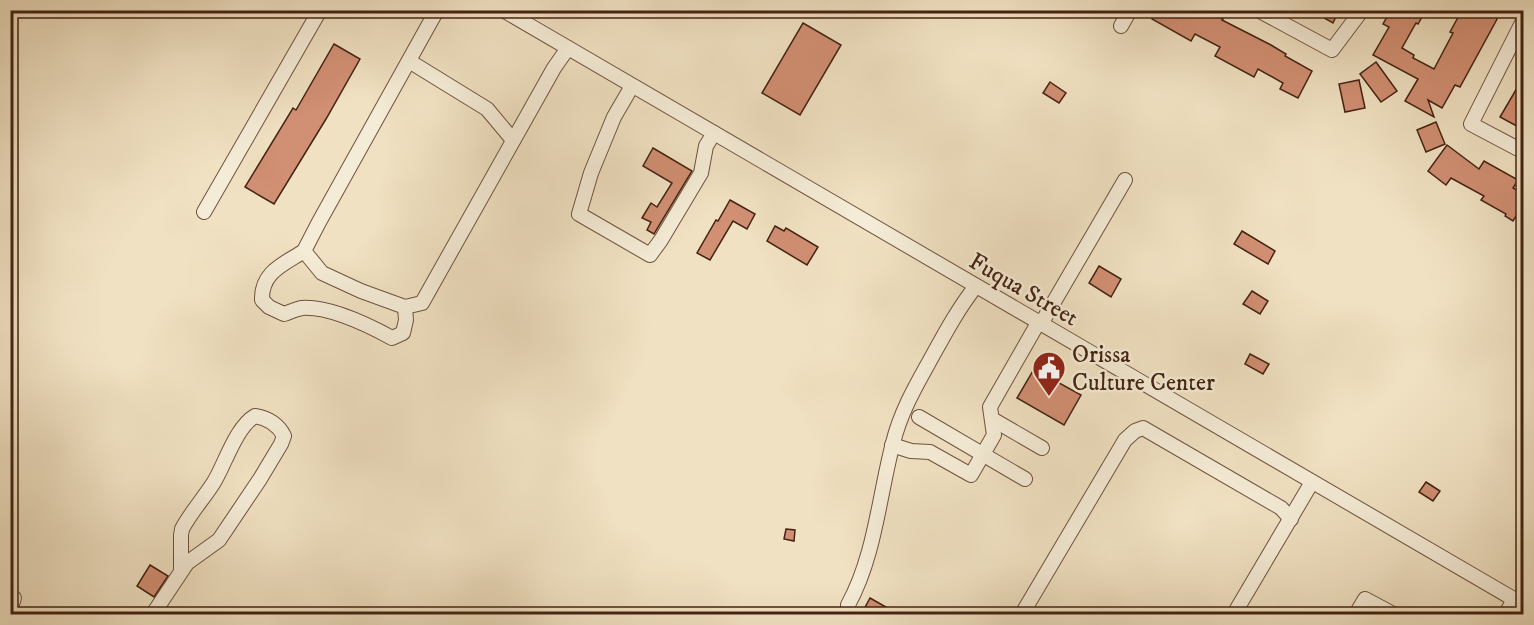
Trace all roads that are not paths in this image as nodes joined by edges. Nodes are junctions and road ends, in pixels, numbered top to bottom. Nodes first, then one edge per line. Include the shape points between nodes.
1 (320, 10) edge
2 (437, 10) edge
3 (503, 10) edge
4 (1130, 10) edge
5 (1258, 10) edge
6 (1362, 10) edge
7 (1524, 19) edge
8 (1121, 26) dead end
9 (568, 48) junction
10 (409, 61) junction
11 (632, 86) junction
12 (714, 133) junction
13 (513, 140) junction
14 (1524, 152) edge
15 (1125, 180) dead end
16 (204, 212) dead end
17 (304, 251) junction
18 (976, 286) junction
19 (405, 307) junction
20 (1040, 324) junction
21 (919, 417) dead end
22 (992, 419) junction
23 (892, 445) junction
24 (1042, 448) dead end
25 (983, 454) junction
26 (1025, 479) dead end
27 (1312, 482) junction
28 (1291, 519) junction
29 (182, 569) junction
30 (1519, 602) edge
31 (848, 605) dead end
32 (153, 615) edge
33 (1022, 615) edge
34 (1234, 615) edge
35 (1356, 615) edge
36 (1393, 615) edge
37 (1506, 615) edge

1 - 16 street
2 - 10 street
3 - 9 street, Fuqua Street
4 - 8 street
5 - 6 street via 1332,50
7 - 14 street via 1471,124
9 - 11 street, Fuqua Street
9 - 13 street
10 - 13 street via 487,109
10 - 17 street
11 - 12 street, Fuqua Street
11 - 12 street via 614,117 579,214 650,255 701,173 706,146
12 - 18 street, Fuqua Street
13 - 19 street via 422,303
15 - 20 street
17 - 19 street via 322,273
17 - 19 street via 272,272 262,289 262,300 269,307 284,314 300,308 320,308 392,338 403,333
18 - 20 street, Fuqua Street
18 - 23 street via 962,303 911,395
20 - 22 street via 990,407
20 - 27 street, Fuqua Street
21 - 25 street
22 - 24 street
22 - 25 street via 994,435
23 - 25 street via 911,452 930,452 971,475
23 - 31 street via 871,543
25 - 26 street
27 - 28 street
27 - 30 street, Fuqua Street
28 - 33 street via 1281,508 1143,428 1125,440
28 - 34 street
29 - 29 street via 219,540 281,444 284,436 279,428 262,417 255,416 245,424 213,484 183,528
29 - 32 street
30 - 37 street
35 - 36 street via 1365,598

